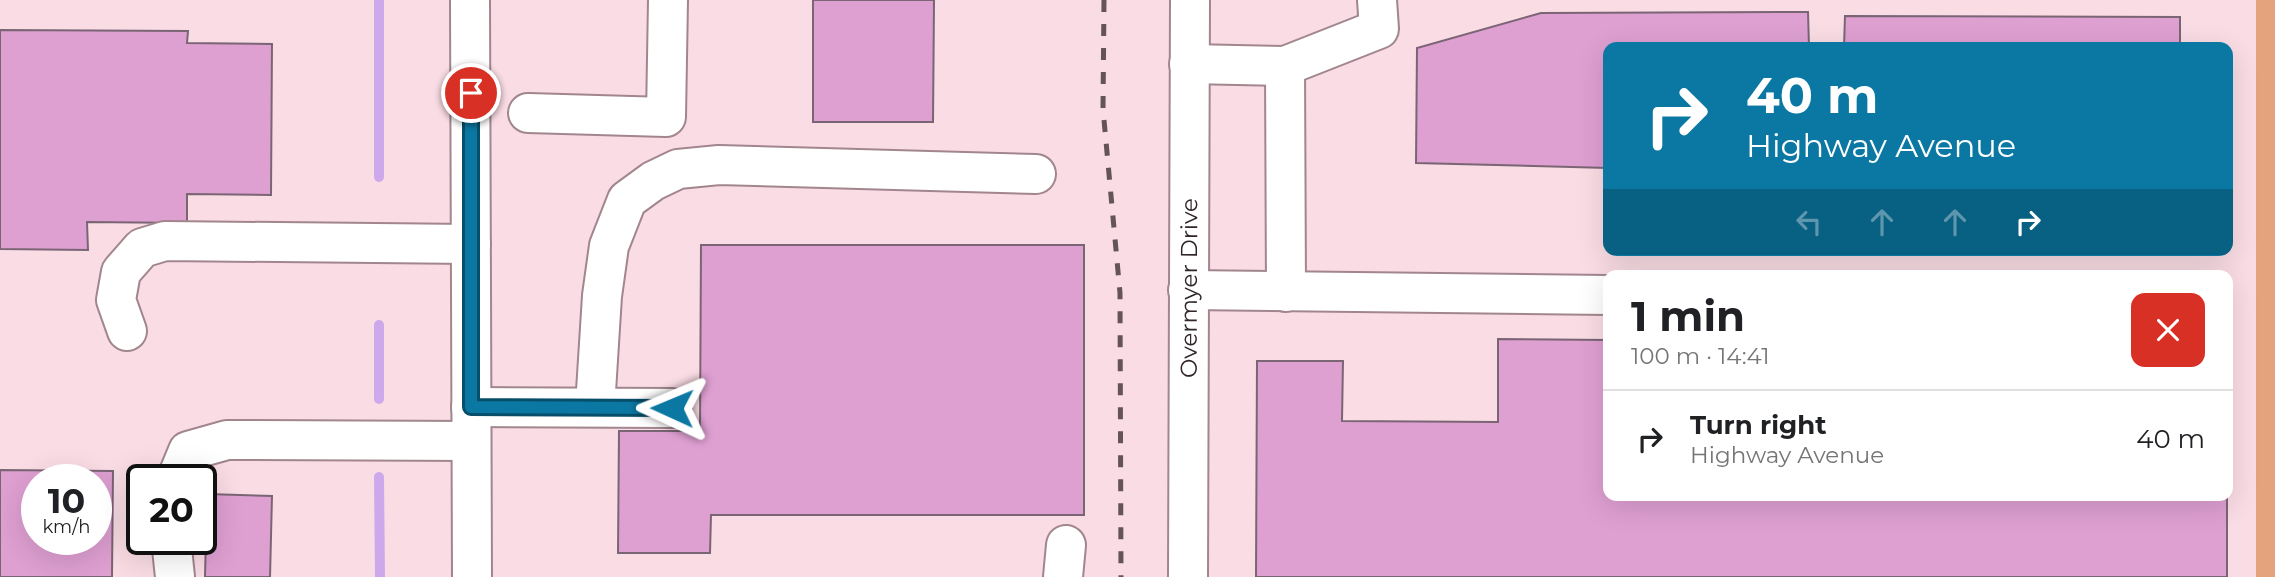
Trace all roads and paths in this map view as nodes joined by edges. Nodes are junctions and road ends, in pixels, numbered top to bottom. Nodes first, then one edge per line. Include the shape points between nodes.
1 (470, 0) edge
2 (668, 0) edge
3 (1190, 0) edge
4 (1377, 0) edge
5 (1189, 64) junction
6 (1284, 66) junction
7 (528, 113) dead end
8 (1036, 174) dead end
9 (471, 244) junction
10 (1188, 290) junction
11 (1286, 292) junction
12 (1603, 295) edge
13 (127, 331) dead end
14 (595, 407) junction
15 (672, 408) dead end
16 (471, 424) junction
17 (183, 464) edge
18 (173, 555) edge
19 (175, 577) edge
20 (472, 577) edge
21 (1188, 577) edge

1 - 9 street
2 - 7 street via 666,117
3 - 5 street, Overmyer Drive
4 - 6 street via 1379,29
5 - 6 street
5 - 10 street, Overmyer Drive
6 - 11 street
8 - 14 street via 719,165 678,169 653,181 627,200 608,246
9 - 13 street via 165,241 142,248 121,272 116,300
9 - 16 street
10 - 11 street
10 - 21 street, Overmyer Drive
11 - 12 street
14 - 15 street
14 - 16 street
16 - 17 street via 227,440 188,451
16 - 20 street
18 - 19 street

